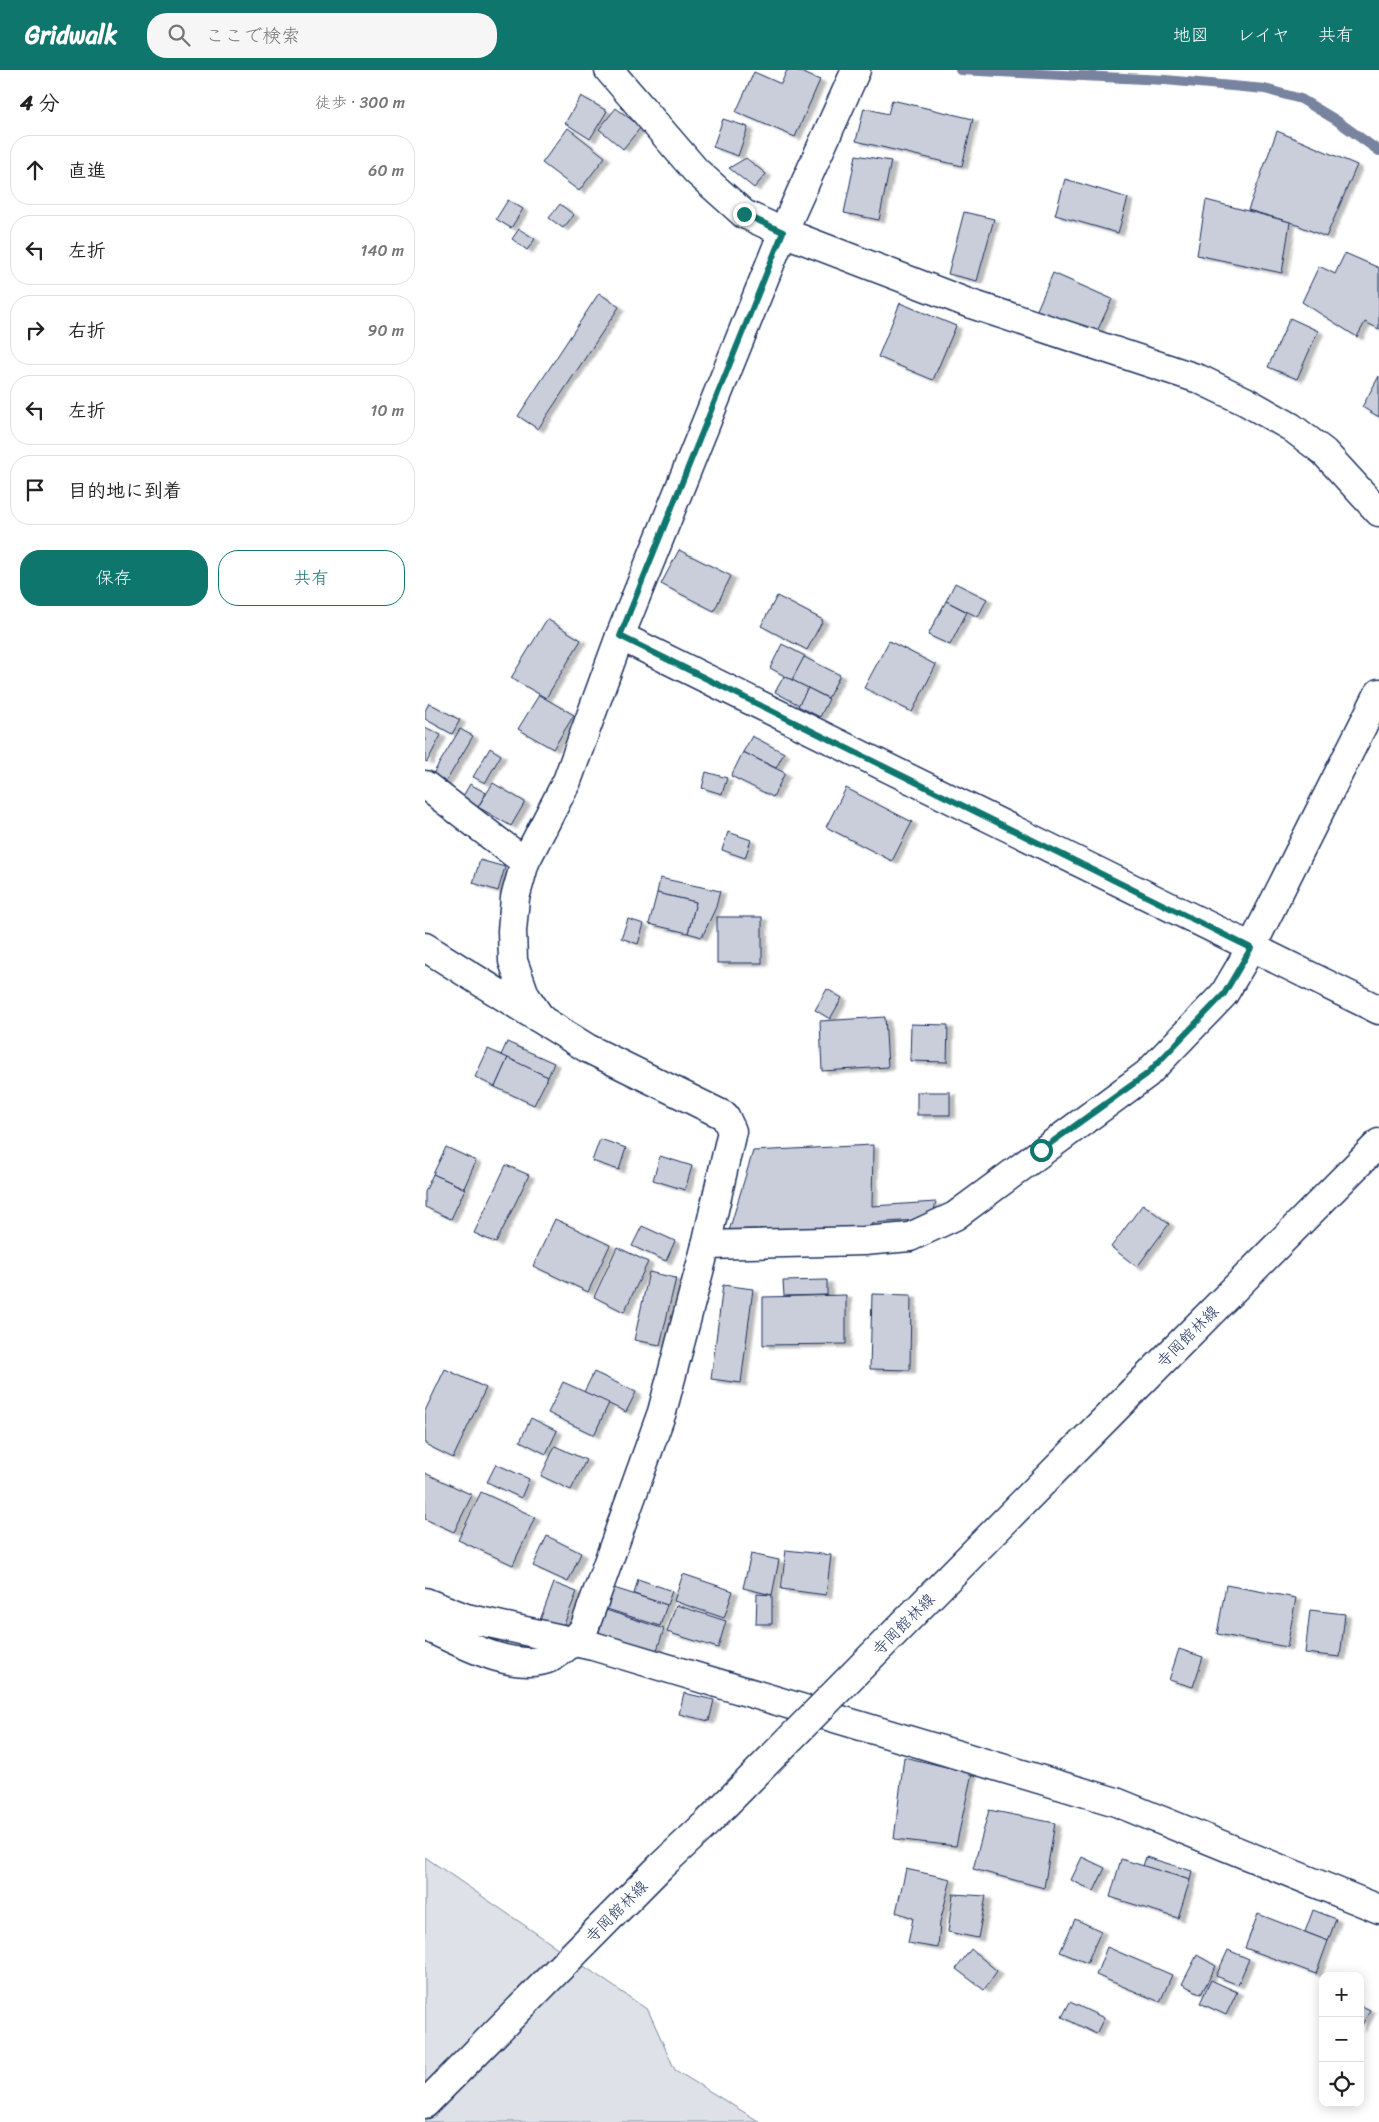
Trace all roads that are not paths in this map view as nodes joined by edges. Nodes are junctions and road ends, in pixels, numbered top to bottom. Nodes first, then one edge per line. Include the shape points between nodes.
1 (609, 70) edge
2 (856, 70) edge
3 (783, 232) junction
4 (1379, 512) edge
5 (620, 636) junction
6 (1379, 693) edge
7 (425, 785) edge
8 (525, 862) junction
9 (425, 947) edge
10 (1251, 948) junction
11 (1379, 1010) edge
12 (542, 1020) junction
13 (1379, 1143) edge
14 (706, 1245) junction
15 (425, 1602) edge
16 (425, 1626) edge
17 (572, 1642) junction
18 (1379, 1909) edge
19 (425, 2104) edge

1 - 3 street via 696,171 744,214
2 - 3 street
3 - 4 street via 968,303 1214,386 1291,427 1324,452
3 - 5 street
5 - 8 street via 567,781
5 - 10 street
6 - 10 street
7 - 8 street
8 - 12 street via 515,898 513,961 525,995
9 - 12 street
10 - 11 street
10 - 14 street via 1224,994 1147,1074 1041,1150 993,1189 937,1226 910,1237 864,1241
12 - 14 street via 587,1048 725,1116 732,1131
13 - 19 street, 寺岡館林線, bridge
14 - 17 street via 662,1412 584,1629
15 - 17 street via 466,1618
16 - 17 street via 483,1654 524,1662 552,1658
17 - 18 street via 1116,1802

